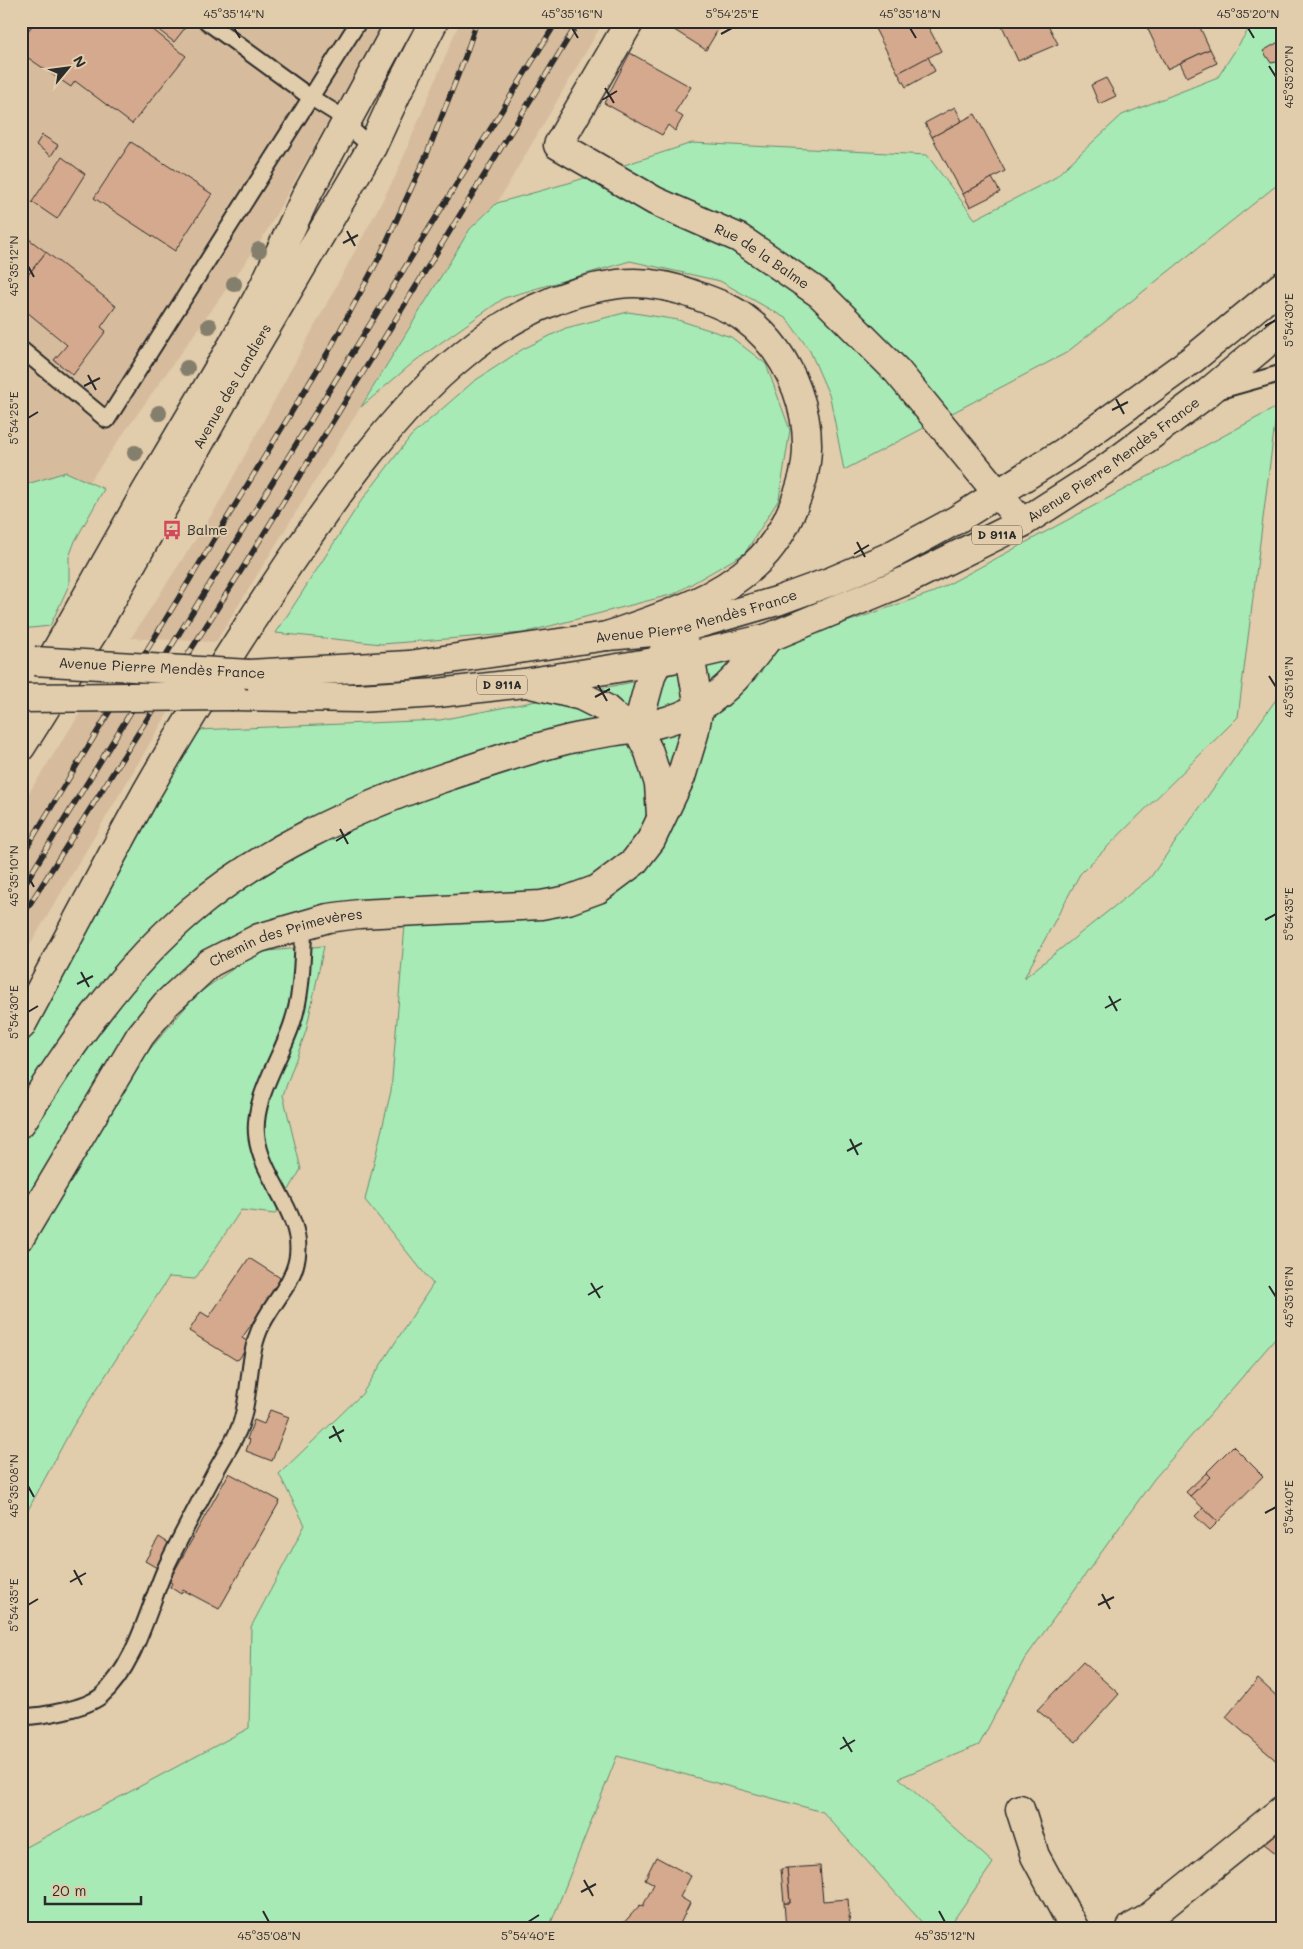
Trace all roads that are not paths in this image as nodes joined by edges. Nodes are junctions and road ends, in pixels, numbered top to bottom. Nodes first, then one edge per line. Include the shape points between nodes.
1 (206, 21) edge
2 (359, 21) edge
3 (401, 21) edge
4 (434, 21) edge
5 (630, 21) edge
6 (310, 97) junction
7 (345, 124) junction
8 (372, 147) junction
9 (1282, 286) edge
10 (1282, 330) edge
11 (21, 349) edge
12 (1282, 373) edge
13 (1205, 394) junction
14 (998, 495) junction
15 (1022, 523) junction
16 (676, 630) junction
17 (607, 636) junction
18 (768, 638) junction
19 (690, 656) junction
20 (28, 660) edge
21 (658, 661) junction
22 (524, 683) junction
23 (21, 698) edge
24 (699, 708) junction
25 (21, 713) edge
26 (637, 728) junction
27 (21, 747) edge
28 (661, 818) junction
29 (304, 924) junction
30 (21, 1026) edge
31 (21, 1123) edge
32 (21, 1236) edge
33 (21, 1717) edge
34 (1020, 1809) dead end
35 (1282, 1810) edge
36 (1074, 1928) edge
37 (1131, 1928) edge

1 - 6 lane
2 - 6 lane
3 - 7 main road
4 - 8 main road, Avenue des Landiers
5 - 14 main road, Rue de la Balme via 558,146 655,201 739,238 820,294 897,371
6 - 7 lane via 336,113
6 - 11 lane via 107,420
7 - 8 lane
7 - 25 main road via 233,344
8 - 27 main road, Avenue des Landiers via 223,401 94,631
9 - 14 main road, Avenue Pierre Mendès France / D 911A via 1133,404
10 - 13 main road, Avenue Pierre Mendès France / D 911A
12 - 13 lane
13 - 15 main road, Avenue Pierre Mendès France / D 911A via 1103,471
14 - 15 main road, Rue de la Balme
14 - 16 main road, Avenue Pierre Mendès France / D 911A via 886,558 832,581 778,601
15 - 18 main road, Avenue Pierre Mendès France / D 911A via 903,582
16 - 17 main road, Avenue Pierre Mendès France / D 911A
16 - 19 main road, Chemin des Primevères
16 - 21 main road
17 - 20 main road, Avenue Pierre Mendès France / D 911A, bridge via 409,665 249,674
17 - 30 main road via 706,598 755,565 781,533 796,503 806,468 806,432 799,392 783,361 760,333 745,318 726,307 685,291 652,284 619,284 575,294 518,318 462,355 383,437 307,538 234,647 148,791
18 - 19 main road, Avenue Pierre Mendès France / D 911A
18 - 24 main road via 733,682
19 - 21 main road, Avenue Pierre Mendès France / D 911A
19 - 24 main road, Chemin des Primevères
21 - 22 main road, Avenue Pierre Mendès France / D 911A
21 - 26 main road
22 - 23 main road, Avenue Pierre Mendès France / D 911A, bridge via 358,698
22 - 26 main road via 581,696
24 - 26 main road via 665,722
24 - 28 main road, Chemin des Primevères via 681,777
26 - 28 main road, Chemin des Primevères via 659,784
26 - 31 main road via 571,739 437,780 342,818 254,865 191,911 127,975 55,1070
28 - 29 main road, Chemin des Primevères via 651,840 634,862 598,889 568,900 541,905 359,914
29 - 32 main road, Chemin des Primevères via 234,949 210,963 166,1004 140,1036
29 - 33 lane via 301,993 292,1025 270,1075 259,1110 256,1136 261,1157 297,1236 298,1256 293,1275 258,1334 240,1427 166,1567 149,1615 120,1675 99,1698 38,1716
34 - 36 main road via 1035,1856
35 - 37 main road via 1147,1919

